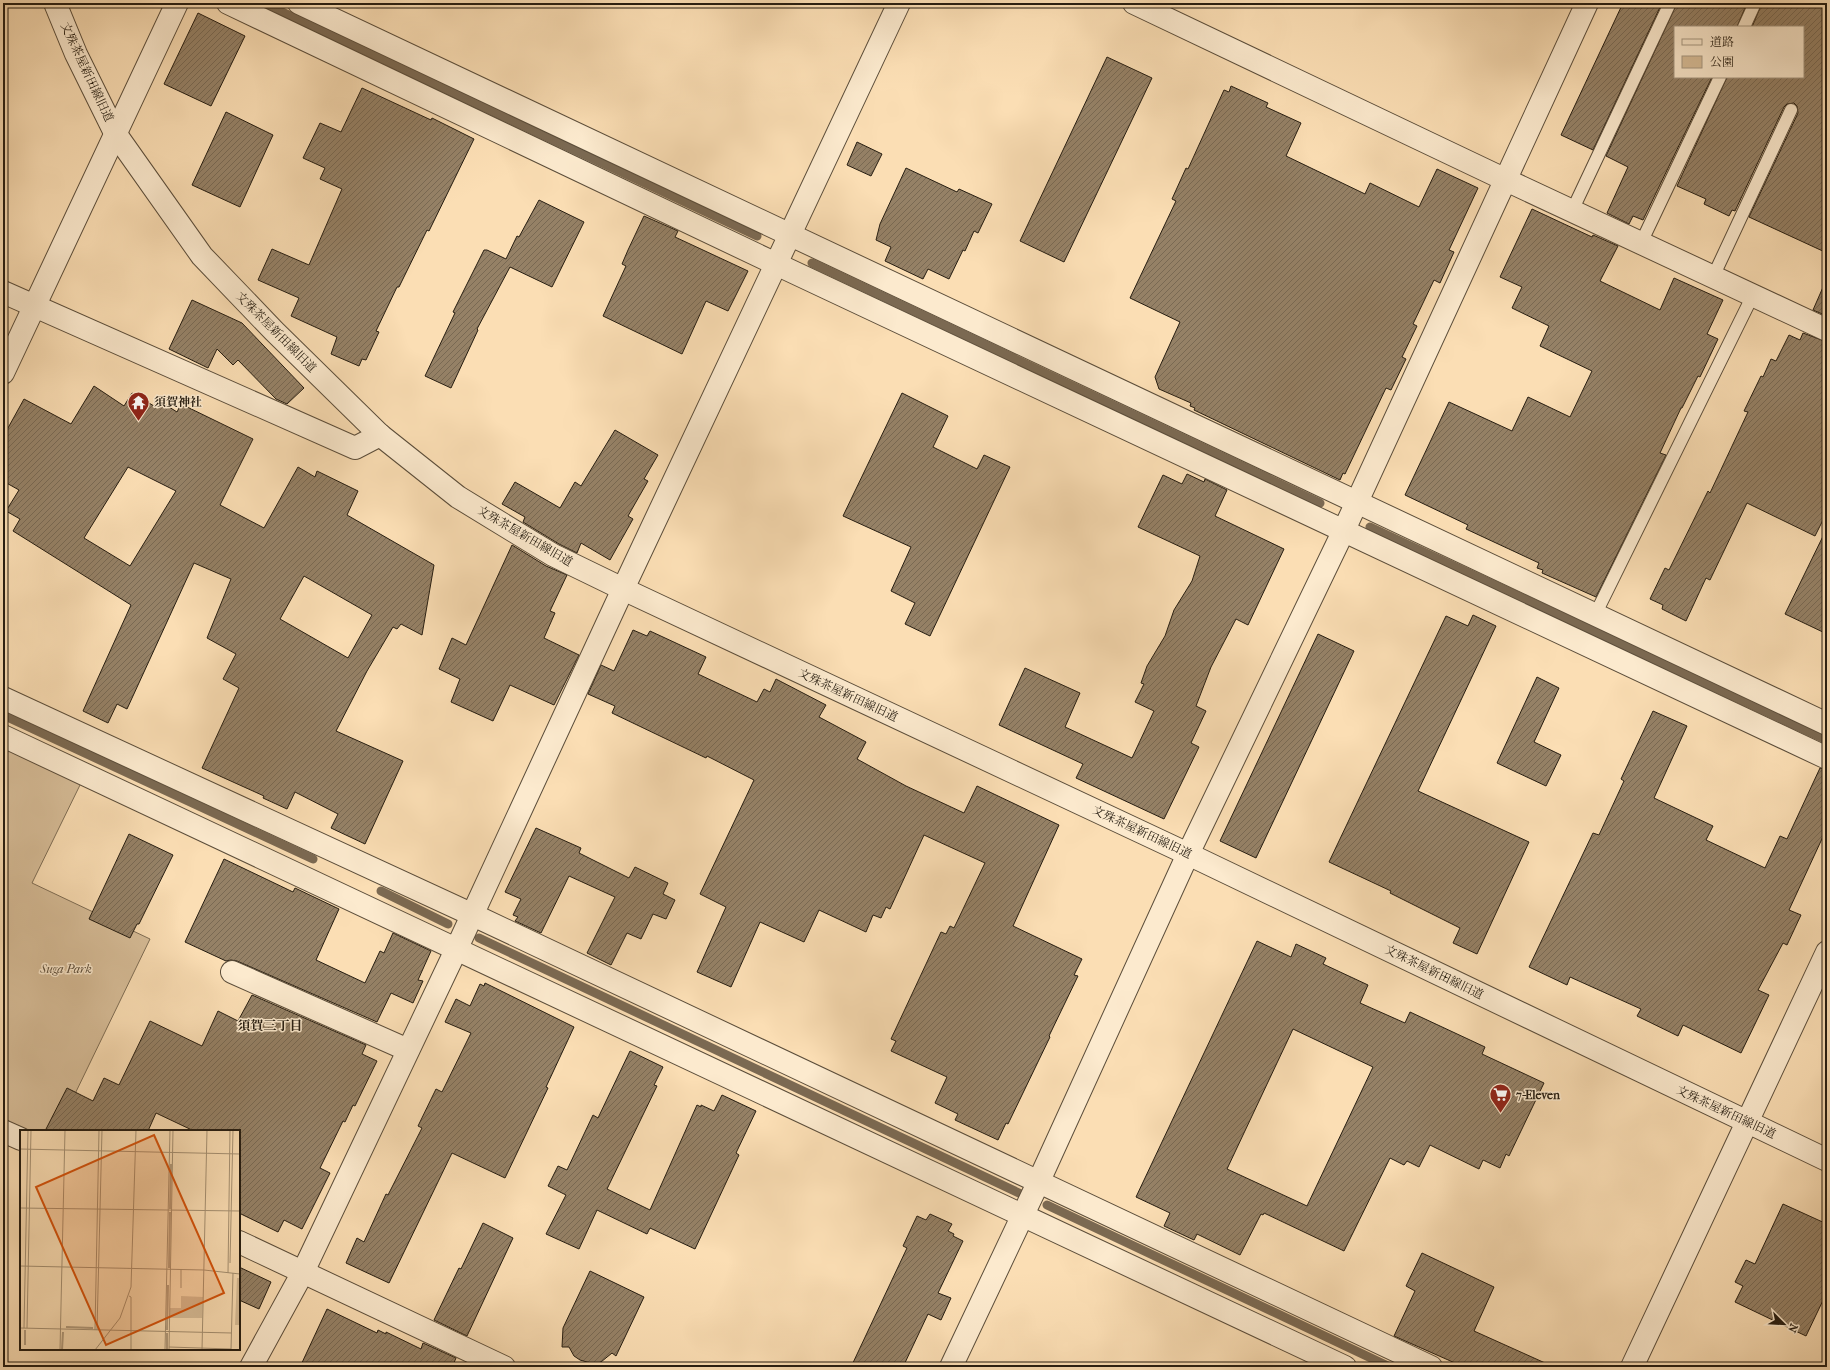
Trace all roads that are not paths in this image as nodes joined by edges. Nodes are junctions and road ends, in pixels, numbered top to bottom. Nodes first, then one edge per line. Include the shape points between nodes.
1 (56, 3) edge
2 (177, 3) edge
3 (228, 3) edge
4 (298, 3) edge
5 (899, 3) edge
6 (1134, 3) edge
7 (1587, 3) edge
8 (1670, 3) edge
9 (1755, 3) edge
10 (1744, 26) edge
11 (1720, 78) edge
12 (1791, 110) dead end
13 (115, 133) junction
14 (1506, 180) junction
15 (1572, 211) junction
16 (790, 234) junction
17 (1641, 243) junction
18 (776, 264) junction
19 (1713, 277) junction
20 (3, 292) edge
21 (1753, 296) junction
22 (35, 307) junction
23 (1827, 330) edge
24 (3, 373) edge
25 (380, 435) junction
26 (1356, 503) junction
27 (1344, 530) junction
28 (623, 589) junction
29 (1595, 615) junction
30 (3, 698) edge
31 (1827, 724) edge
32 (3, 736) edge
33 (1827, 758) edge
34 (1188, 854) junction
35 (473, 915) junction
36 (456, 950) junction
37 (1827, 952) edge
38 (232, 972) dead end
39 (408, 1050) junction
40 (1748, 1123) junction
41 (3, 1131) edge
42 (20, 1139) edge
43 (1827, 1160) edge
44 (1038, 1183) junction
45 (1024, 1215) junction
46 (240, 1242) edge
47 (303, 1272) junction
48 (251, 1367) edge
49 (504, 1367) edge
50 (951, 1367) edge
51 (1346, 1367) edge
52 (1431, 1367) edge
53 (1632, 1367) edge

1 - 13 street, 文殊茶屋新田線旧道 via 76,54
2 - 13 street
3 - 18 street
4 - 16 street
5 - 16 street
6 - 14 street
7 - 14 street
8 - 15 lane
9 - 10 lane
11 - 17 lane
12 - 19 lane
13 - 22 street
13 - 25 street, 文殊茶屋新田線旧道 via 202,256
14 - 15 street
14 - 26 street
15 - 17 street
16 - 18 street
16 - 26 street
17 - 19 street
18 - 27 street
18 - 28 street
19 - 21 street
20 - 22 street
21 - 23 street
21 - 29 lane
22 - 24 street
22 - 25 street via 355,448
25 - 28 street, 文殊茶屋新田線旧道 via 458,497 553,555
26 - 27 street
26 - 29 street
27 - 33 street
27 - 34 street
28 - 34 street, 文殊茶屋新田線旧道
28 - 35 street
29 - 31 street
30 - 35 street
32 - 36 street
34 - 40 street, 文殊茶屋新田線旧道
34 - 44 street
35 - 36 street
35 - 44 street
36 - 39 street
36 - 45 street
37 - 40 street
38 - 39 street
39 - 47 street
40 - 43 street, 文殊茶屋新田線旧道
40 - 53 street
41 - 42 street
44 - 45 street
44 - 52 street
45 - 50 street
45 - 51 street
46 - 47 street
47 - 48 street
47 - 49 street

